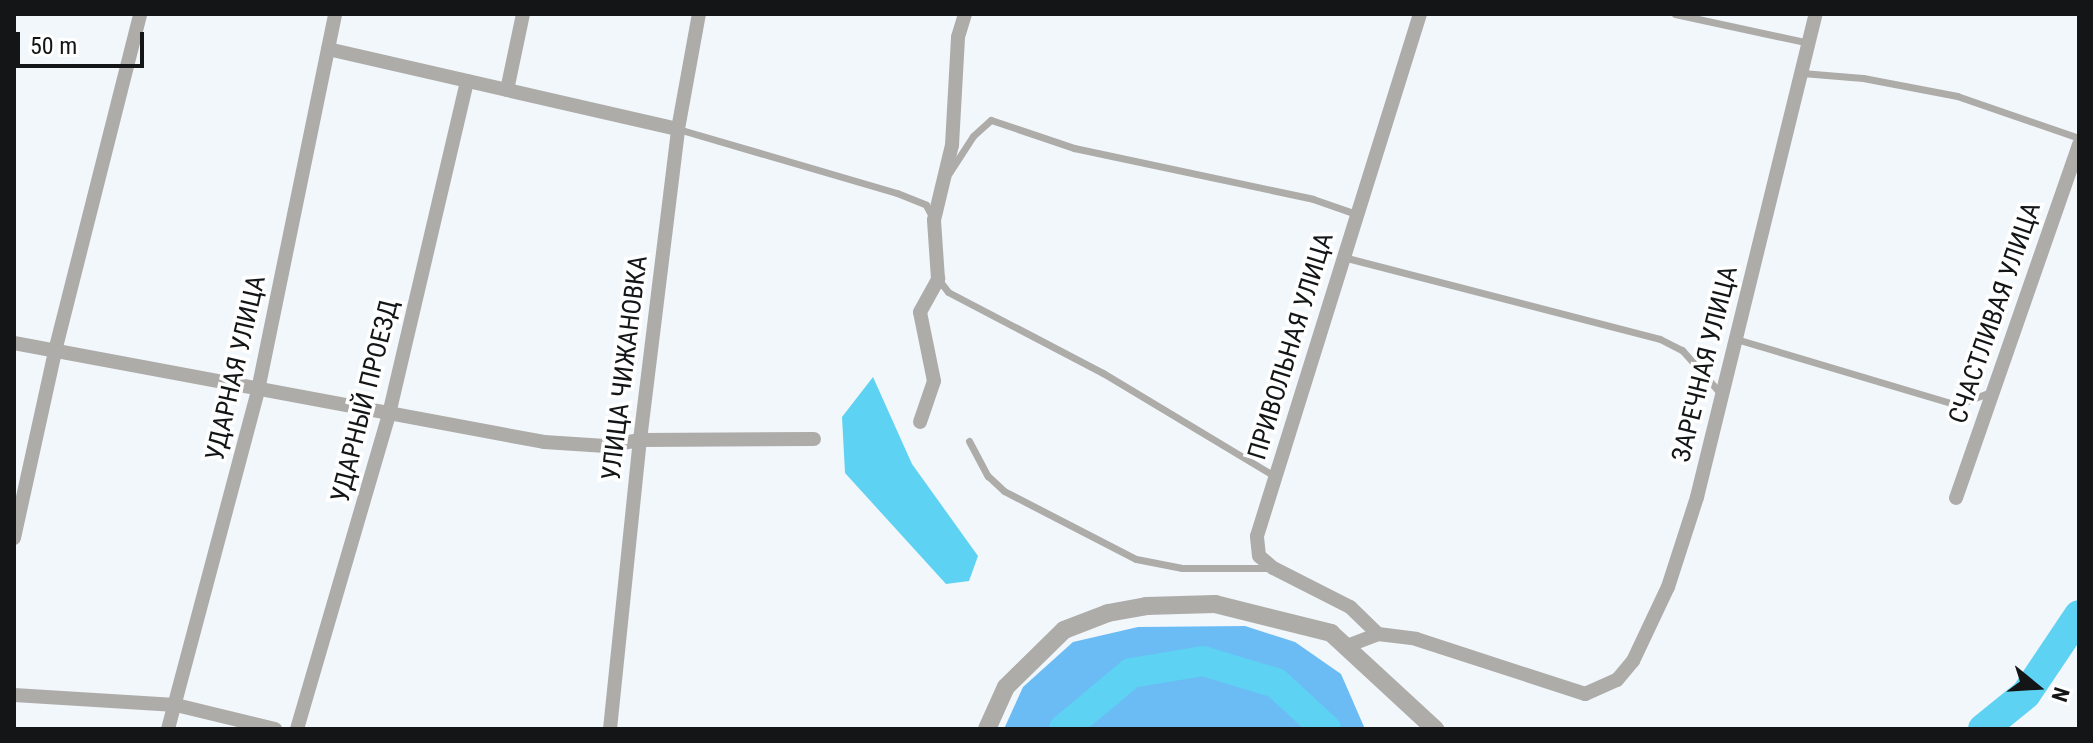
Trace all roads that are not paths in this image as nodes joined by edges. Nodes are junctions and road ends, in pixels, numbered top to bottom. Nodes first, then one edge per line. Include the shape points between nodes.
1 (140, 14) edge
2 (335, 14) edge
3 (523, 14) edge
4 (699, 14) edge
5 (965, 14) edge
6 (1420, 14) edge
7 (1675, 14) edge
8 (1816, 14) edge
9 (1809, 43) junction
10 (328, 49) junction
11 (1802, 73) junction
12 (467, 81) junction
13 (507, 90) junction
14 (678, 129) junction
15 (2079, 138) edge
16 (2079, 144) edge
17 (947, 176) junction
18 (1356, 214) junction
19 (934, 220) junction
20 (1343, 257) junction
21 (938, 279) junction
22 (1736, 339) junction
23 (14, 343) edge
24 (55, 351) junction
25 (258, 390) junction
26 (1993, 392) junction
27 (1722, 395) junction
28 (389, 414) junction
29 (920, 422) dead end
30 (814, 439) dead end
31 (640, 440) junction
32 (969, 441) dead end
33 (1276, 477) junction
34 (1956, 498) dead end
35 (14, 538) edge
36 (1273, 568) junction
37 (1378, 634) junction
38 (1347, 646) junction
39 (14, 695) edge
40 (176, 705) junction
41 (168, 729) edge
42 (275, 729) edge
43 (297, 729) edge
44 (610, 729) edge
45 (987, 729) edge
46 (1435, 729) edge

1 - 24 street
2 - 10 street, УДАРНАЯ УЛИЦА
3 - 13 street
4 - 14 street, УЛИЦА ЧИЖАНОВКА
5 - 17 street via 958,37
6 - 18 street, ПРИВОЛЬНАЯ УЛИЦА
7 - 9 lane
8 - 9 street, ЗАРЕЧНАЯ УЛИЦА
9 - 11 street, ЗАРЕЧНАЯ УЛИЦА
10 - 12 street
10 - 25 street, УДАРНАЯ УЛИЦА
11 - 15 lane via 1863,78 1957,96
11 - 22 street, ЗАРЕЧНАЯ УЛИЦА
12 - 13 street
12 - 28 street, УДАРНЫЙ ПРОЕЗД
13 - 14 street
14 - 19 lane via 897,193 926,205
14 - 31 street, УЛИЦА ЧИЖАНОВКА
16 - 26 street, СЧАСТЛИВАЯ УЛИЦА
17 - 18 lane via 973,136 991,120 1074,148 1313,199
17 - 19 street
18 - 20 street, ПРИВОЛЬНАЯ УЛИЦА
19 - 21 street
20 - 27 lane via 1660,339 1682,350
20 - 33 street, ПРИВОЛЬНАЯ УЛИЦА
21 - 29 street via 920,312 934,381
21 - 33 lane via 948,292 1103,373
22 - 26 lane via 1957,405
22 - 27 street, ЗАРЕЧНАЯ УЛИЦА
23 - 24 street
24 - 25 street
24 - 35 street
25 - 28 street
25 - 40 street, УДАРНАЯ УЛИЦА
26 - 34 street, СЧАСТЛИВАЯ УЛИЦА
27 - 37 street, ЗАРЕЧНАЯ УЛИЦА via 1697,497 1662,601 1633,661 1617,680 1585,694 1465,653
28 - 31 street via 544,442 606,446
28 - 43 street, УДАРНЫЙ ПРОЕЗД
30 - 31 street
31 - 44 street, УЛИЦА ЧИЖАНОВКА
32 - 36 lane via 988,476 1004,491 1136,559 1182,568
33 - 36 street, ПРИВОЛЬНАЯ УЛИЦА via 1257,536 1259,556
36 - 37 street via 1350,607
37 - 38 street
38 - 45 street via 1308,624 1215,604 1108,613 1064,630 1038,651 1006,687
38 - 46 street
39 - 40 street
40 - 41 street, УДАРНАЯ УЛИЦА
40 - 42 street

